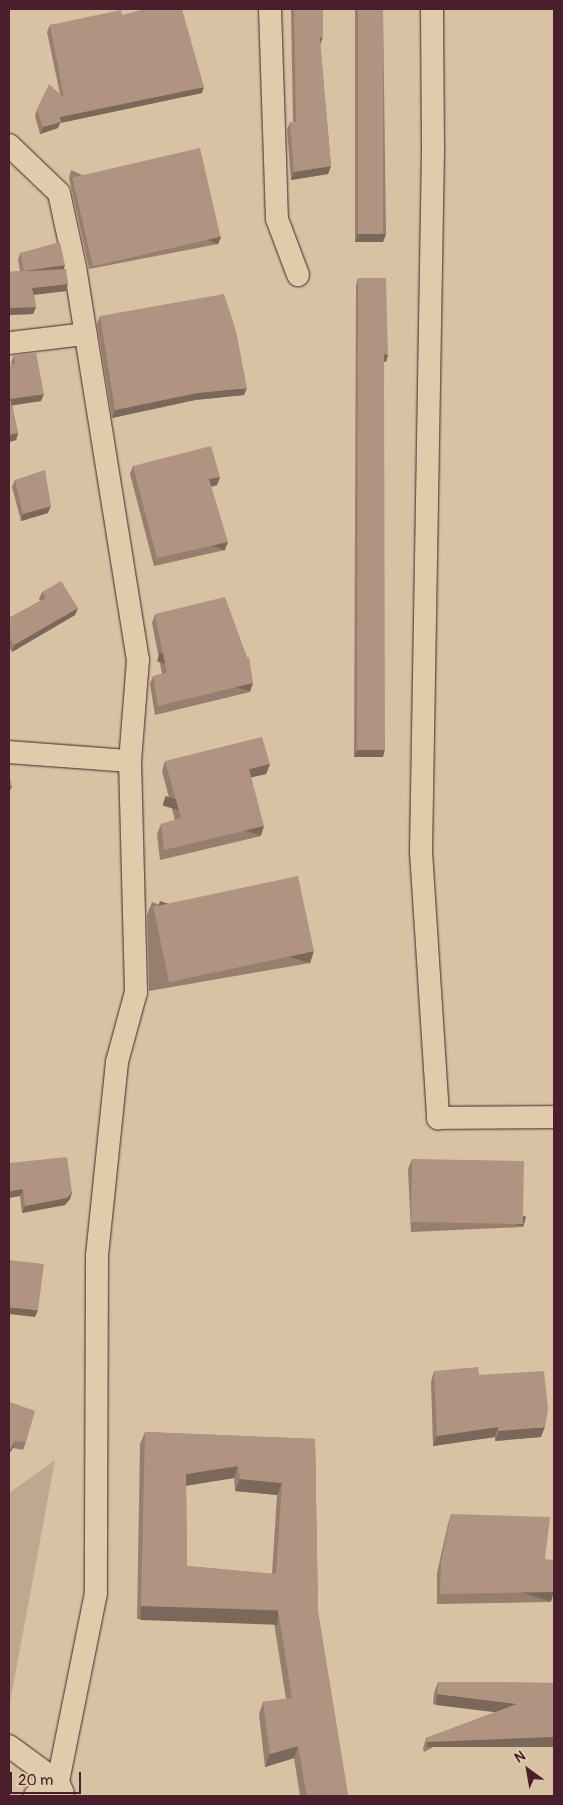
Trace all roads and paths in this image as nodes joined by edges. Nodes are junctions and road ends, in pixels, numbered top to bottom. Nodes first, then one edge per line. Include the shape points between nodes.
1 (270, 9) edge
2 (432, 9) edge
3 (9, 145) edge
4 (298, 275) dead end
5 (85, 334) junction
6 (9, 343) edge
7 (9, 752) edge
8 (130, 760) junction
9 (554, 1118) edge
10 (9, 1746) edge
11 (61, 1789) edge
12 (35, 1796) edge

1 - 4 street via 277,219
2 - 9 street via 433,150 421,852 438,1118
3 - 5 street via 59,193
5 - 6 street
5 - 8 street via 138,660
7 - 8 street
8 - 11 street via 136,992 118,1062 96,1255 96,1593
10 - 11 street
11 - 12 street

